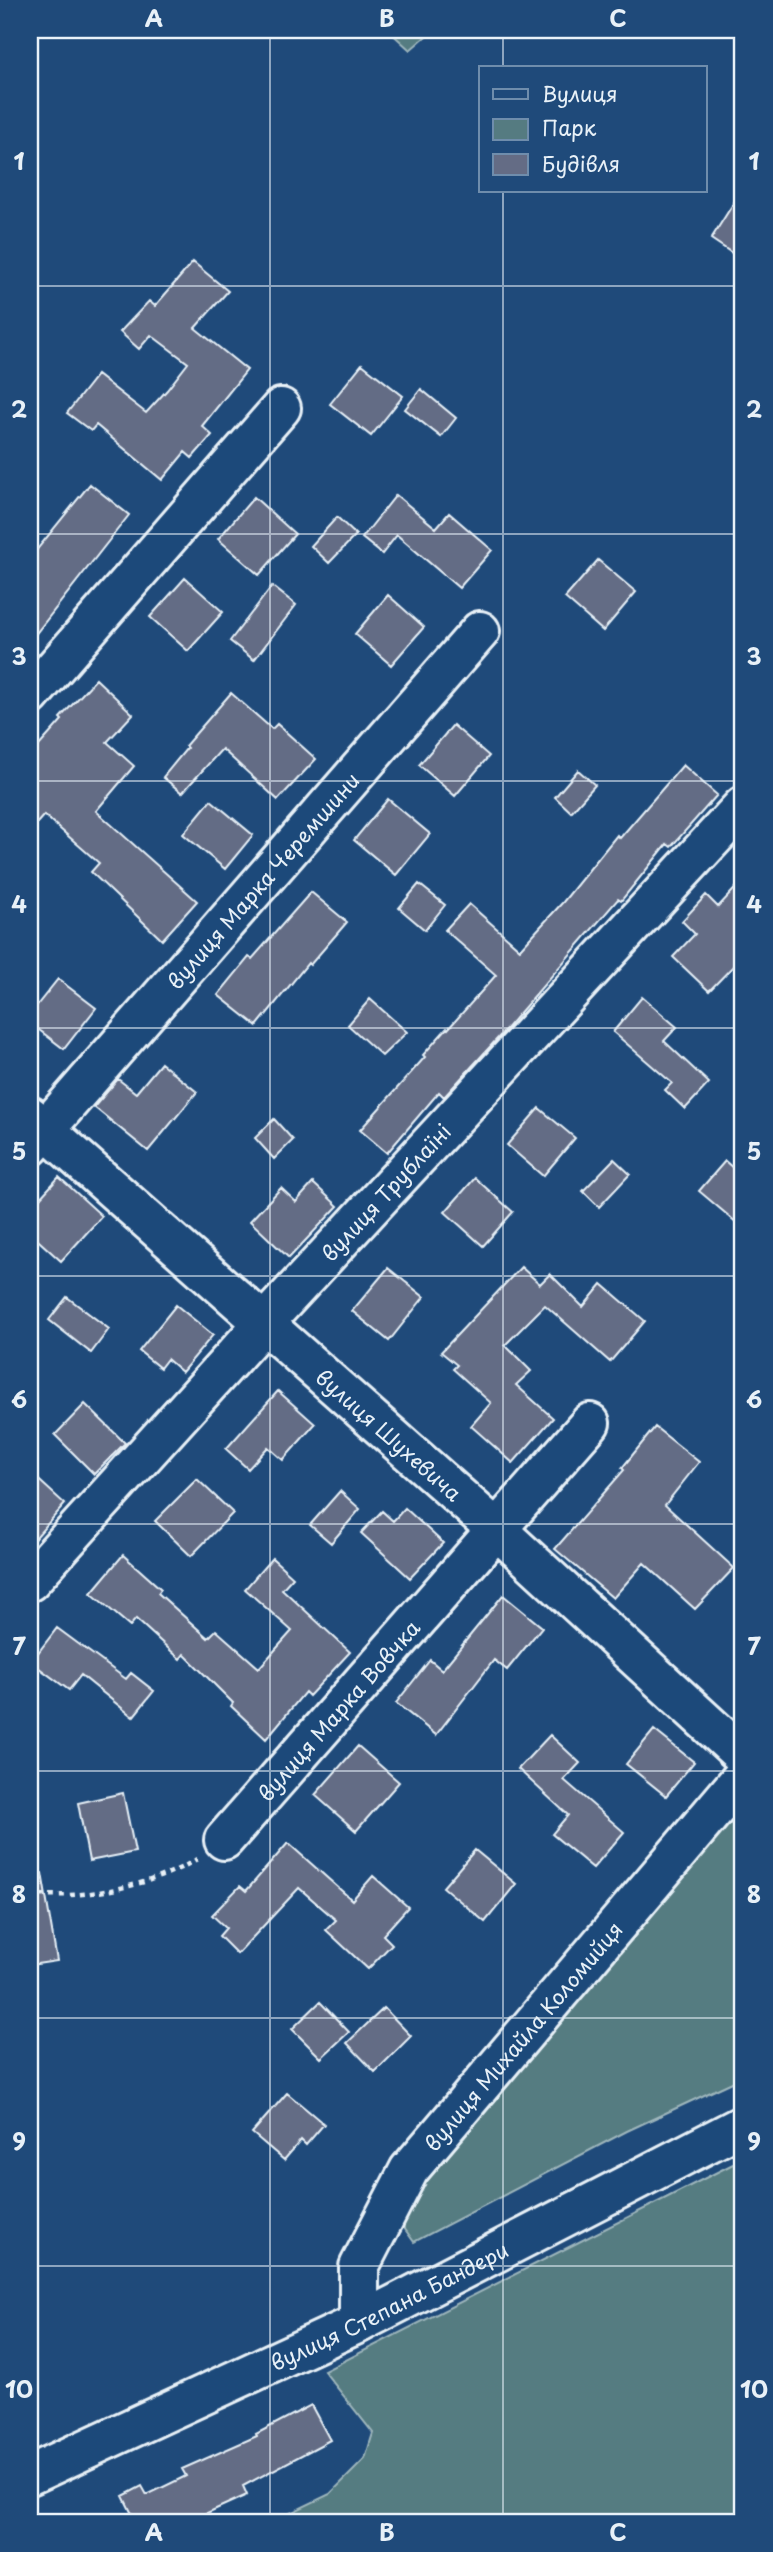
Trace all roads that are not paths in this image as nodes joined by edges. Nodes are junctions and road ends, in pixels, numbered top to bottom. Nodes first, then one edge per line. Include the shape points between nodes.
1 (281, 408) dead end
2 (480, 631) dead end
3 (30, 696) edge
4 (743, 806) edge
5 (35, 1131) edge
6 (263, 1324) junction
7 (590, 1423) dead end
8 (495, 1528) junction
9 (30, 1581) edge
10 (743, 1756) edge
11 (743, 1776) edge
12 (224, 1840) road end
13 (743, 2125) edge
14 (359, 2323) junction
15 (30, 2475) edge

1 - 3 street
2 - 5 street, вулиця Марка Черемшини
4 - 6 street, вулиця Трублаїні
5 - 6 street, вулиця Шухевича
6 - 8 street, вулиця Шухевича
6 - 9 street, вулиця Трублаїні
7 - 8 street, вулиця Марка Вовчка
8 - 10 street, вулиця Шухевича
8 - 12 street, вулиця Марка Вовчка
11 - 14 street, вулиця Михайла Коломийця via 409,2170 359,2267
13 - 14 street, вулиця Степана Бандери
14 - 15 street, вулиця Степана Бандери

